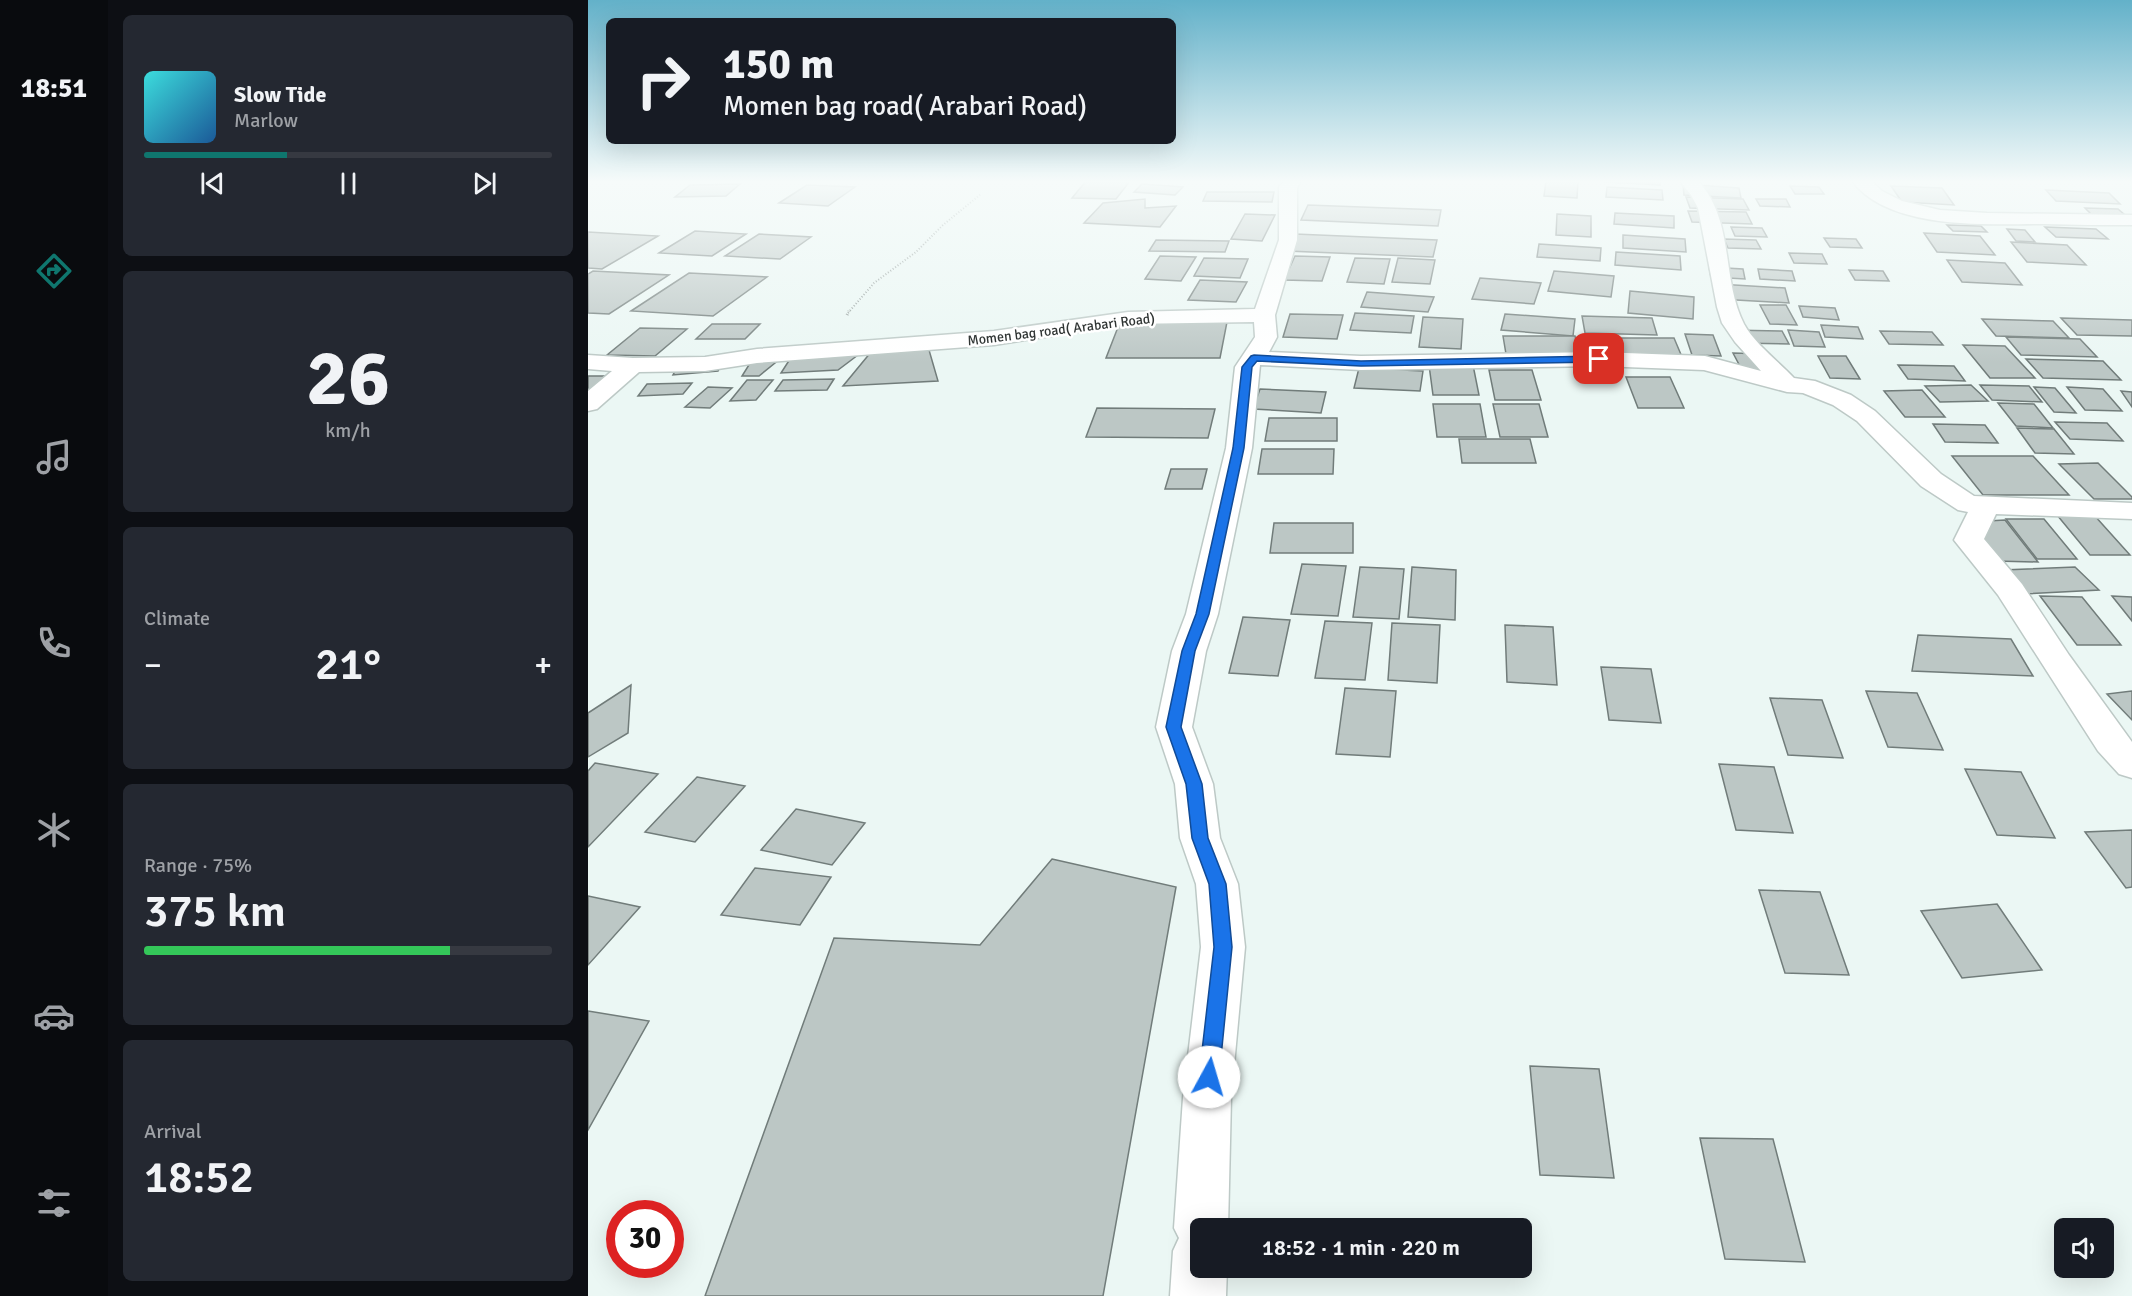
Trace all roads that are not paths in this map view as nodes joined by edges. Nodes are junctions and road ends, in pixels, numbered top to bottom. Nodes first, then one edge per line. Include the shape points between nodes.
1 (1288, 241) edge
2 (1715, 241) edge
3 (1264, 315) junction
4 (1254, 358) junction
5 (588, 362) edge
6 (633, 366) junction
7 (1788, 385) junction
8 (588, 404) edge
9 (1986, 505) junction
10 (2132, 511) edge
11 (2132, 765) edge
12 (1201, 1218) edge
13 (1199, 1278) edge
14 (1198, 1296) edge

1 - 3 street
2 - 7 street via 1722,287 1734,324
3 - 4 street via 1266,337
3 - 6 street, Momen bag road( Arabari Road) via 1128,318 994,338 758,356 705,364
4 - 7 street via 1361,363 1599,359 1705,363
4 - 12 street via 1247,367 1236,458 1174,727 1194,784 1200,838 1217,884 1223,947 1207,1098
5 - 6 street, Momen bag road( Arabari Road)
6 - 8 street
7 - 9 street via 1807,386 1842,400 1866,416 1931,480 1968,504
9 - 10 street
9 - 11 street via 1969,540 2011,591 2111,742
13 - 14 street

